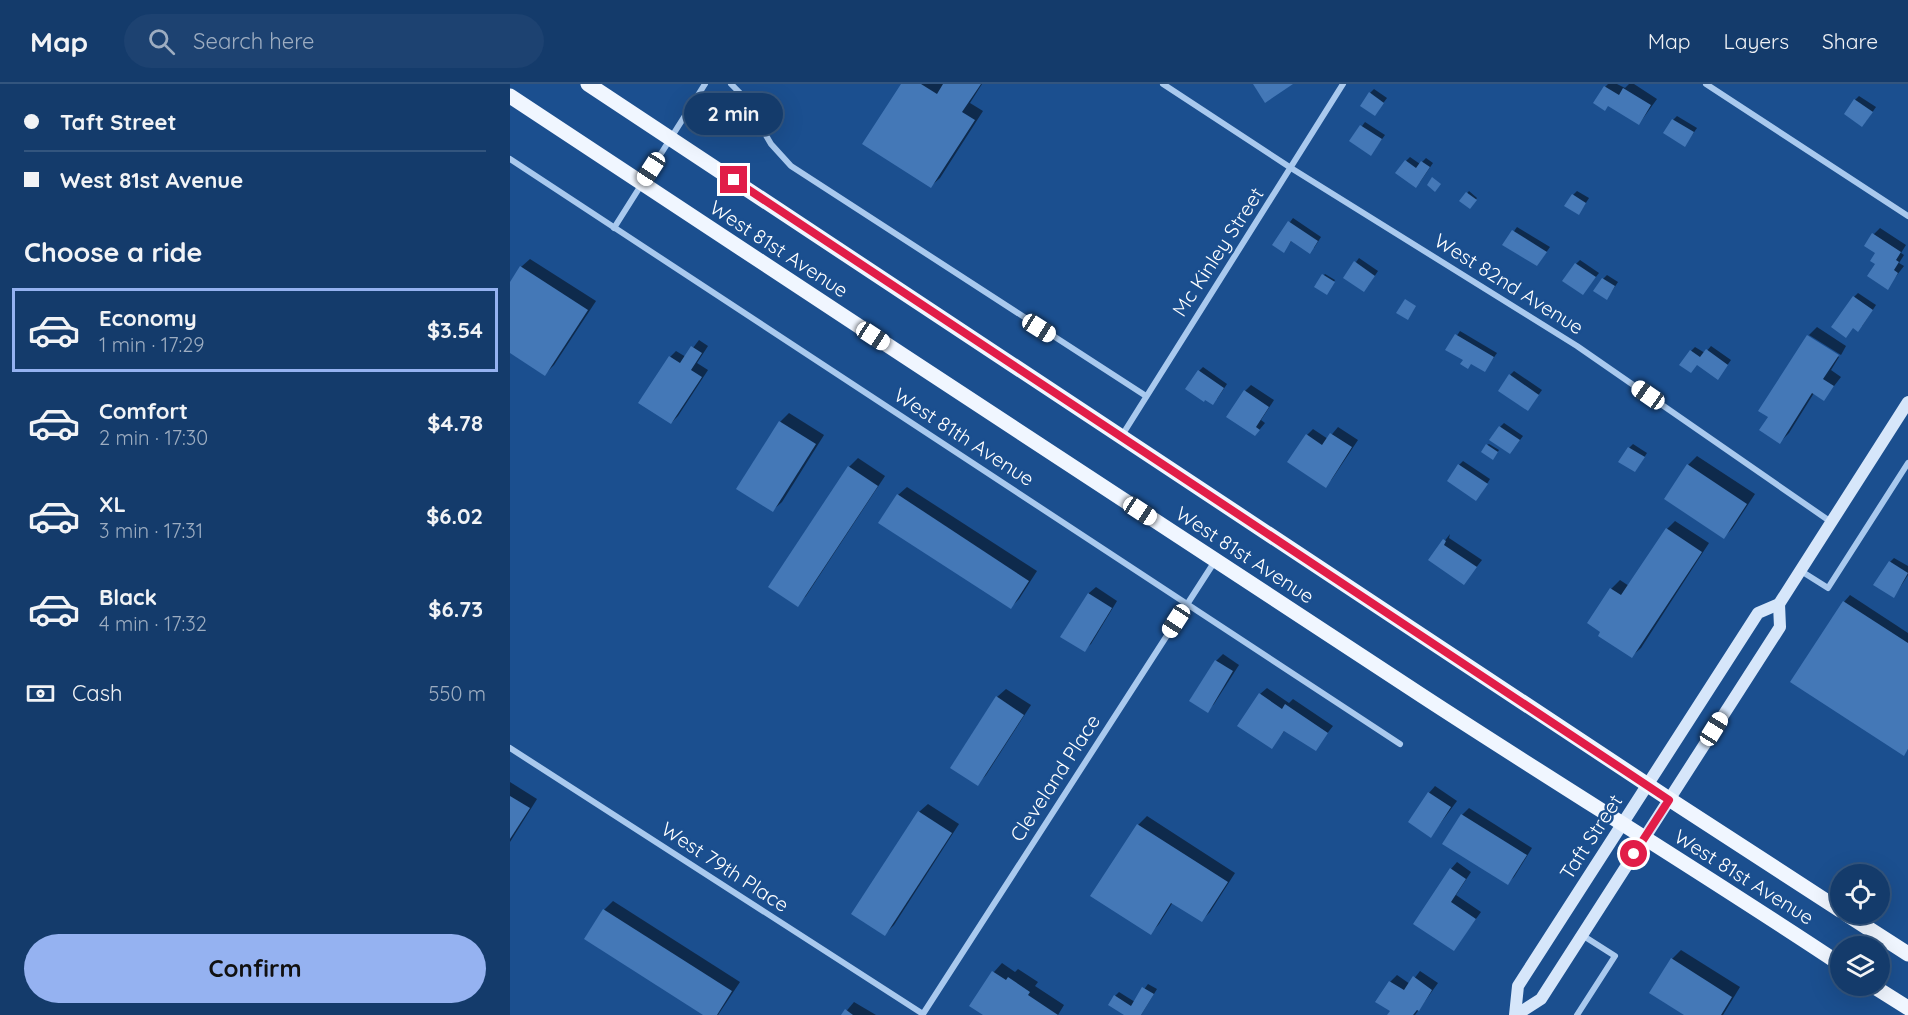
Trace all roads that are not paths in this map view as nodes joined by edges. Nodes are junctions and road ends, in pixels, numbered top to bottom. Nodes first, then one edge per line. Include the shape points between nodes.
1 (588, 84) edge
2 (705, 84) edge
3 (731, 84) edge
4 (1163, 84) edge
5 (1343, 84) edge
6 (1707, 84) edge
7 (510, 96) edge
8 (671, 139) junction
9 (510, 159) edge
10 (1291, 168) junction
11 (642, 184) junction
12 (1908, 216) edge
13 (614, 228) junction
14 (1146, 396) junction
15 (1908, 402) edge
16 (1121, 437) junction
17 (1908, 463) edge
18 (1831, 522) junction
19 (1215, 560) junction
20 (1800, 570) junction
21 (1188, 603) junction
22 (1779, 604) junction
23 (1400, 744) dead end
24 (510, 748) edge
25 (1647, 785) junction
26 (1669, 800) junction
27 (1622, 825) junction
28 (1643, 838) junction
29 (1830, 904) edge
30 (1862, 924) edge
31 (1582, 935) junction
32 (1908, 954) edge
33 (1830, 957) edge
34 (1889, 996) edge
35 (1908, 1008) edge
36 (923, 1014) edge
37 (1515, 1015) edge
38 (1577, 1015) edge

1 - 8 main road, West 81st Avenue
2 - 8 street
3 - 14 street via 743,96 771,144 791,166
4 - 10 street, West 82nd Avenue
5 - 10 street, Mc Kinley Street
6 - 12 street
7 - 11 main road, West 81st Avenue
8 - 11 street
8 - 16 main road, West 81st Avenue
9 - 13 street, West 81th Avenue
10 - 14 street, Mc Kinley Street
10 - 18 street, West 82nd Avenue via 1577,346
11 - 13 street
11 - 19 main road, West 81st Avenue
13 - 21 street, West 81th Avenue
14 - 16 street, Mc Kinley Street
15 - 18 main road, Taft Street
16 - 25 main road, West 81st Avenue
17 - 20 street via 1828,588
18 - 20 main road, Taft Street
19 - 21 street, Cleveland Place
19 - 27 main road, West 81st Avenue
20 - 22 main road, Taft Street
21 - 23 street, West 81th Avenue
21 - 36 street, Cleveland Place
22 - 25 main road, Taft Street via 1758,613
22 - 26 main road, Taft Street via 1780,627
24 - 36 street, West 79th Place
25 - 26 main road, West 81st Avenue
25 - 27 main road, Taft Street
26 - 28 main road, Taft Street
26 - 29 main road, West 81st Avenue
27 - 28 main road, West 81st Avenue
27 - 37 main road, Taft Street via 1518,986
28 - 31 main road, Taft Street
28 - 33 main road, West 81st Avenue
30 - 32 main road, West 81st Avenue
31 - 37 main road, Taft Street via 1541,999
31 - 38 street via 1615,956
34 - 35 main road

